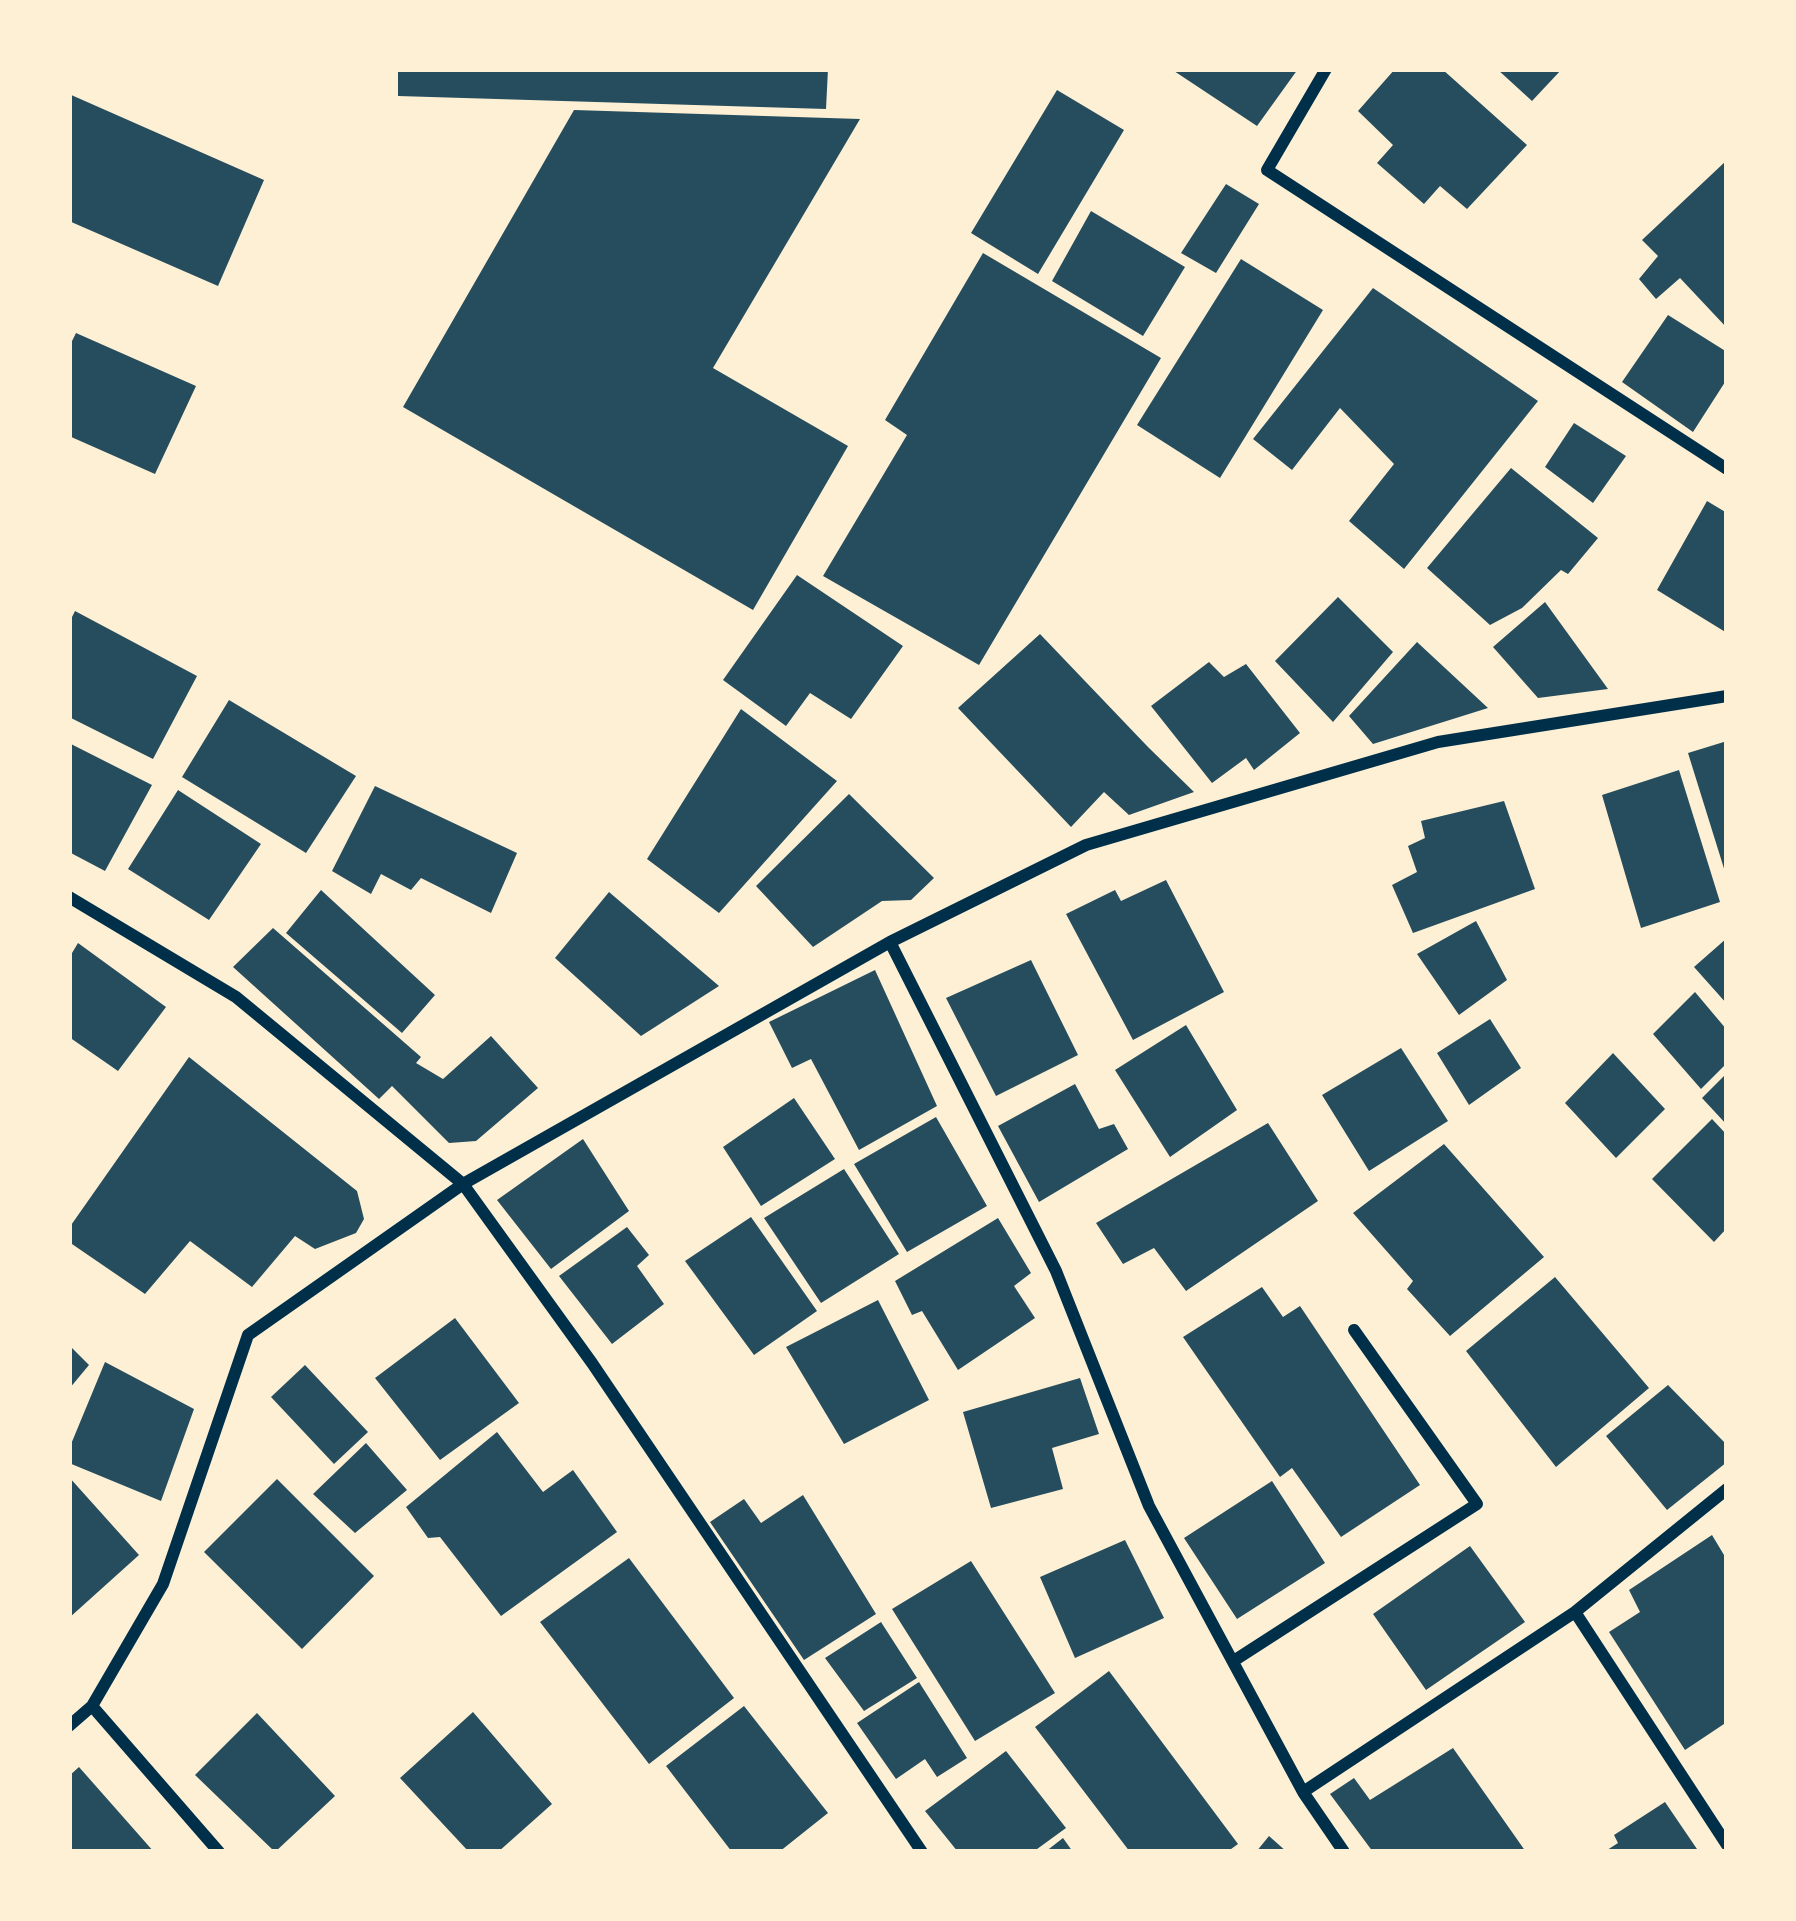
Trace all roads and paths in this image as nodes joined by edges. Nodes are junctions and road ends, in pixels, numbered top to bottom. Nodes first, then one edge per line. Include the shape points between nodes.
1 (1326, 69) edge
2 (1727, 469) edge
3 (1727, 696) edge
4 (69, 897) edge
5 (890, 943) junction
6 (464, 1184) junction
7 (1354, 1330) dead end
8 (1727, 1489) edge
9 (1575, 1612) junction
10 (1234, 1660) junction
11 (92, 1706) junction
12 (69, 1726) edge
13 (1303, 1792) junction
14 (1727, 1845) edge
15 (219, 1852) edge
16 (922, 1852) edge
17 (1344, 1852) edge

1 - 2 street via 1267,170
3 - 5 street via 1438,742 1085,845
4 - 6 street via 236,997
5 - 6 street
5 - 10 street via 1056,1271 1149,1506
6 - 11 street via 248,1335 163,1584
6 - 16 street
7 - 10 street via 1477,1504
8 - 9 street
9 - 13 street
9 - 14 street
10 - 13 street
11 - 12 street
11 - 15 street
13 - 17 street

